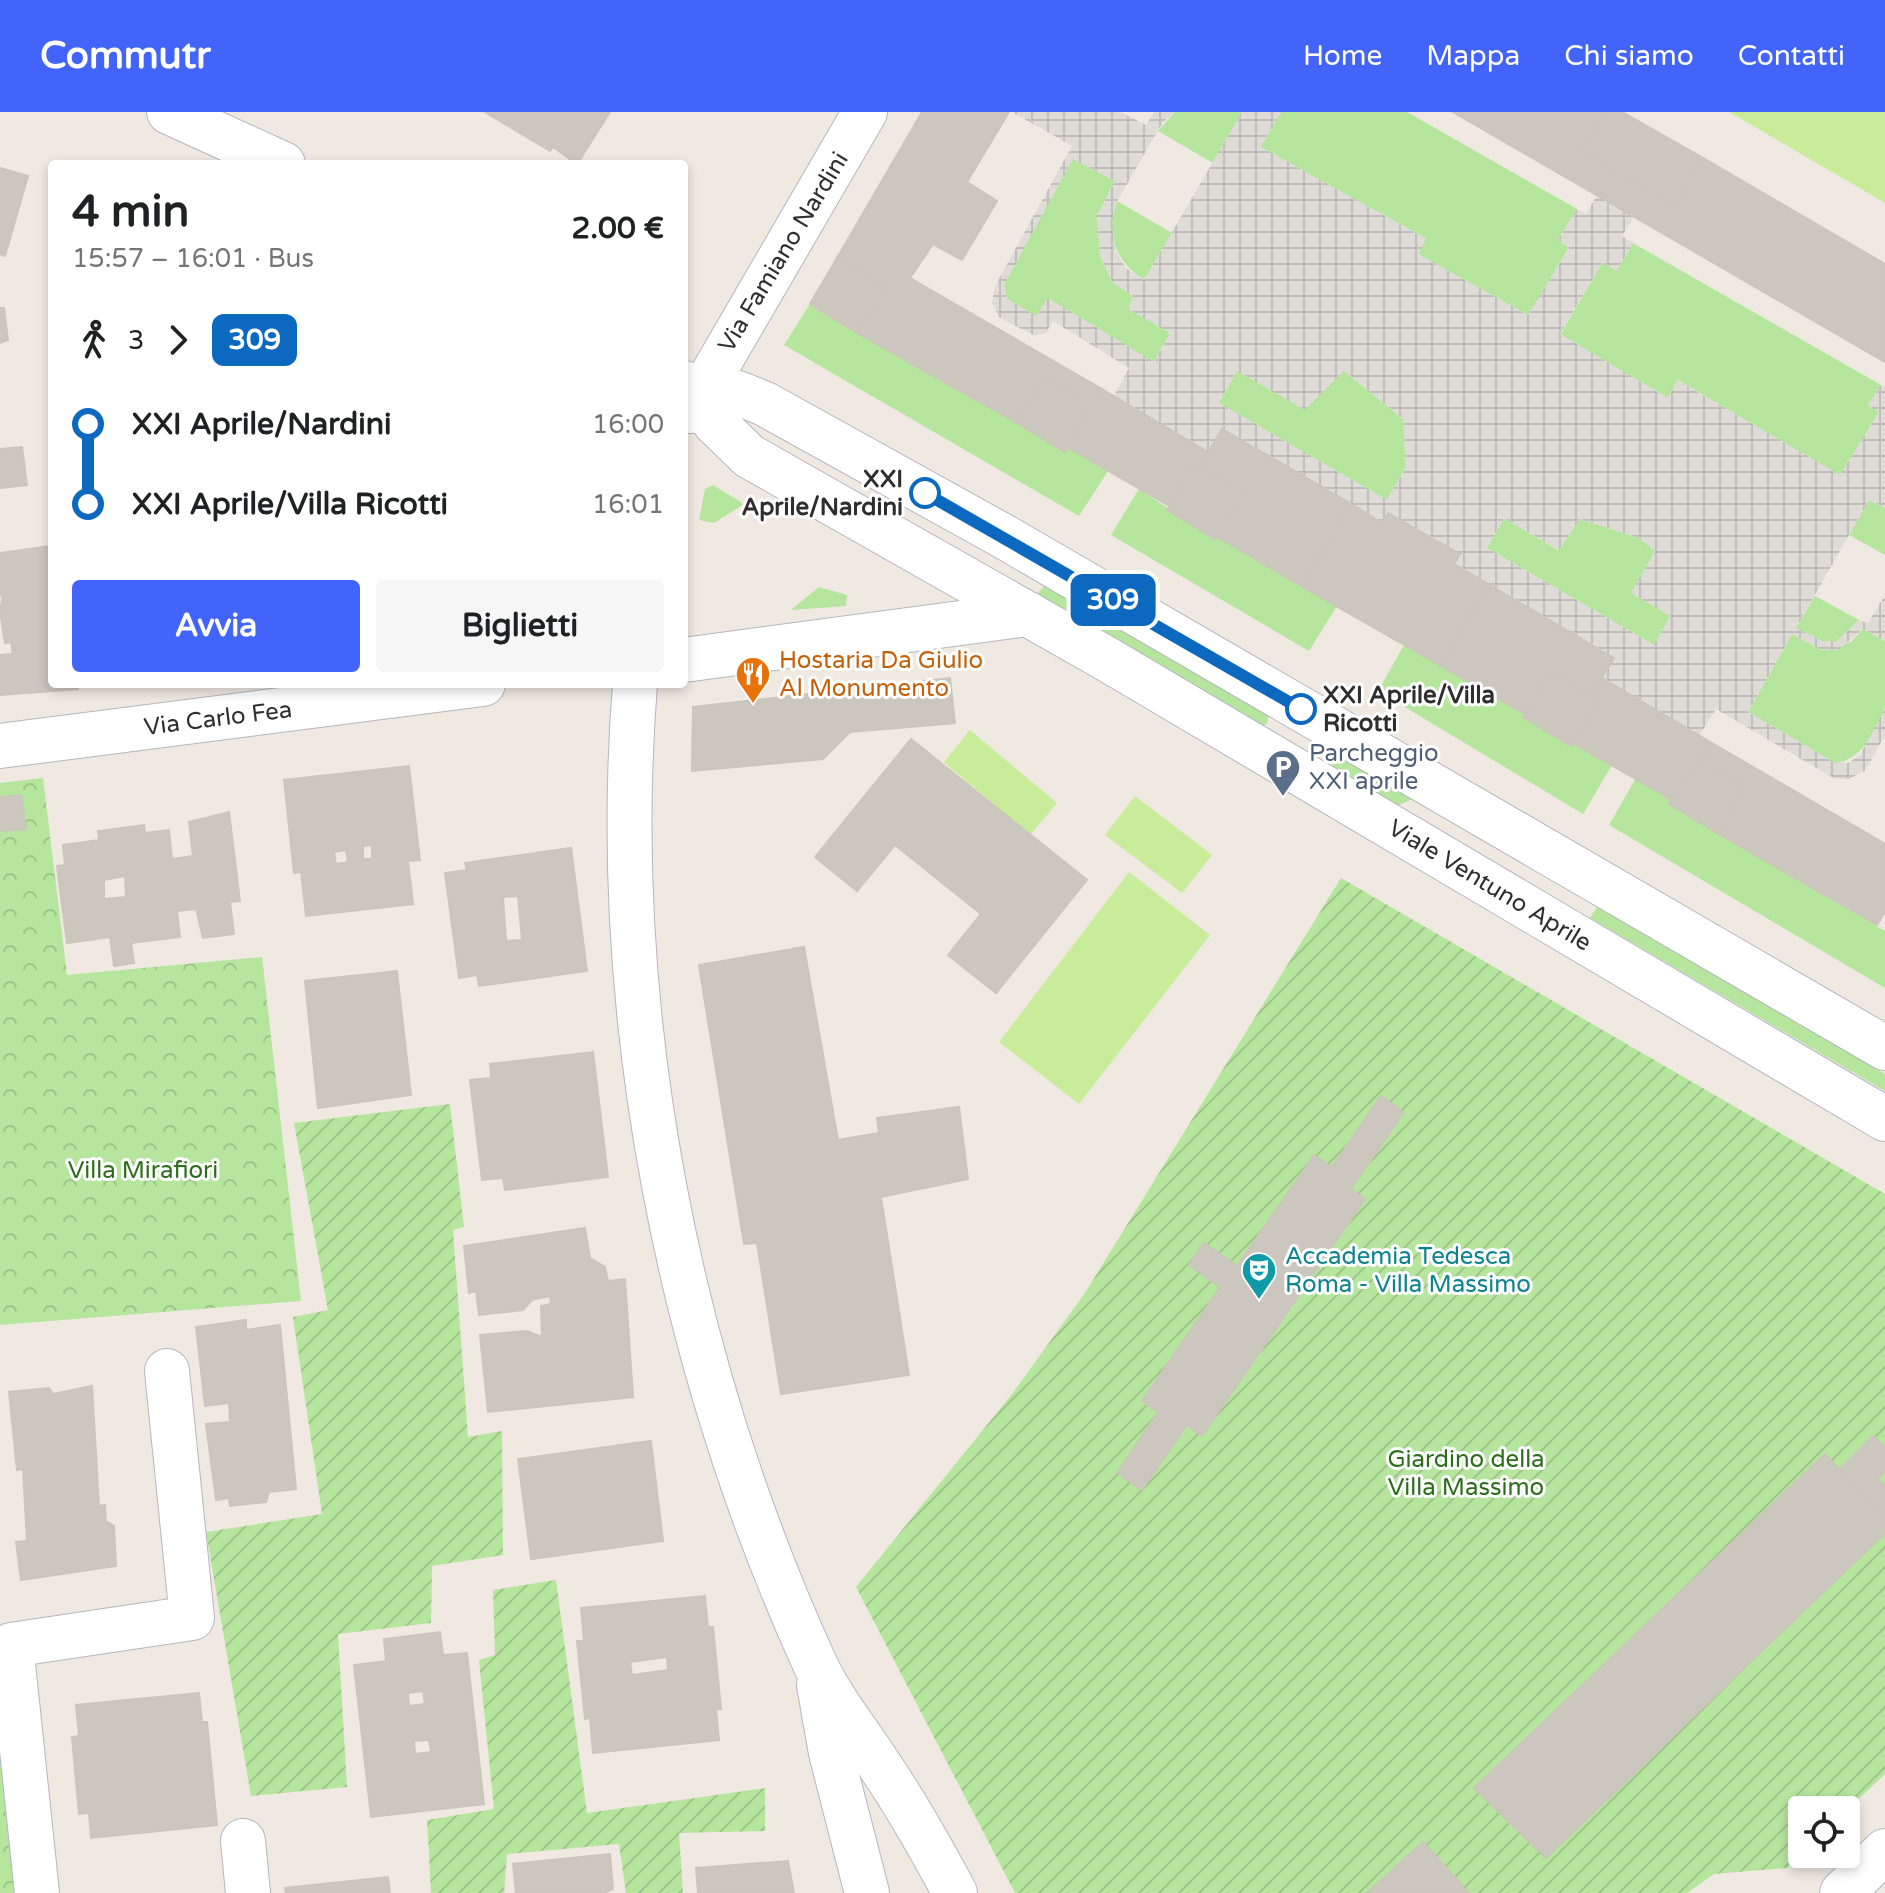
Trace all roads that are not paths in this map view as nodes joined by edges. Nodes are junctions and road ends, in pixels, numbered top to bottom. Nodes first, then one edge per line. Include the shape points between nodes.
1 (169, 112) edge
2 (865, 112) edge
3 (274, 160) edge
4 (690, 400) edge
5 (1028, 614) junction
6 (688, 659) edge
7 (452, 688) edge
8 (635, 688) edge
9 (1314, 716) junction
10 (0, 746) edge
11 (1285, 765) junction
12 (1567, 862) junction
13 (1508, 895) junction
14 (1885, 1048) edge
15 (1885, 1119) edge
16 (167, 1371) dead end
17 (816, 1667) junction
18 (243, 1841) dead end
19 (1885, 1851) edge
20 (37, 1893) edge
21 (248, 1893) edge
22 (867, 1893) edge
23 (955, 1893) edge
24 (1842, 1893) edge

1 - 3 street
2 - 4 street, Via Famiano Nardini
4 - 5 street, Viale Ventuno Aprile via 739,449
4 - 9 street via 738,393 765,404
5 - 6 street
5 - 11 street, Viale Ventuno Aprile
7 - 10 street, Via Carlo Fea
8 - 17 street via 630,767 633,937 654,1124 706,1364 758,1521
9 - 11 street
9 - 12 street
11 - 13 street, Viale Ventuno Aprile
12 - 13 street
12 - 14 street
13 - 15 street, Viale Ventuno Aprile
16 - 20 street via 192,1618 11,1645
17 - 22 street via 831,1753
17 - 23 street
18 - 21 street
19 - 24 street

